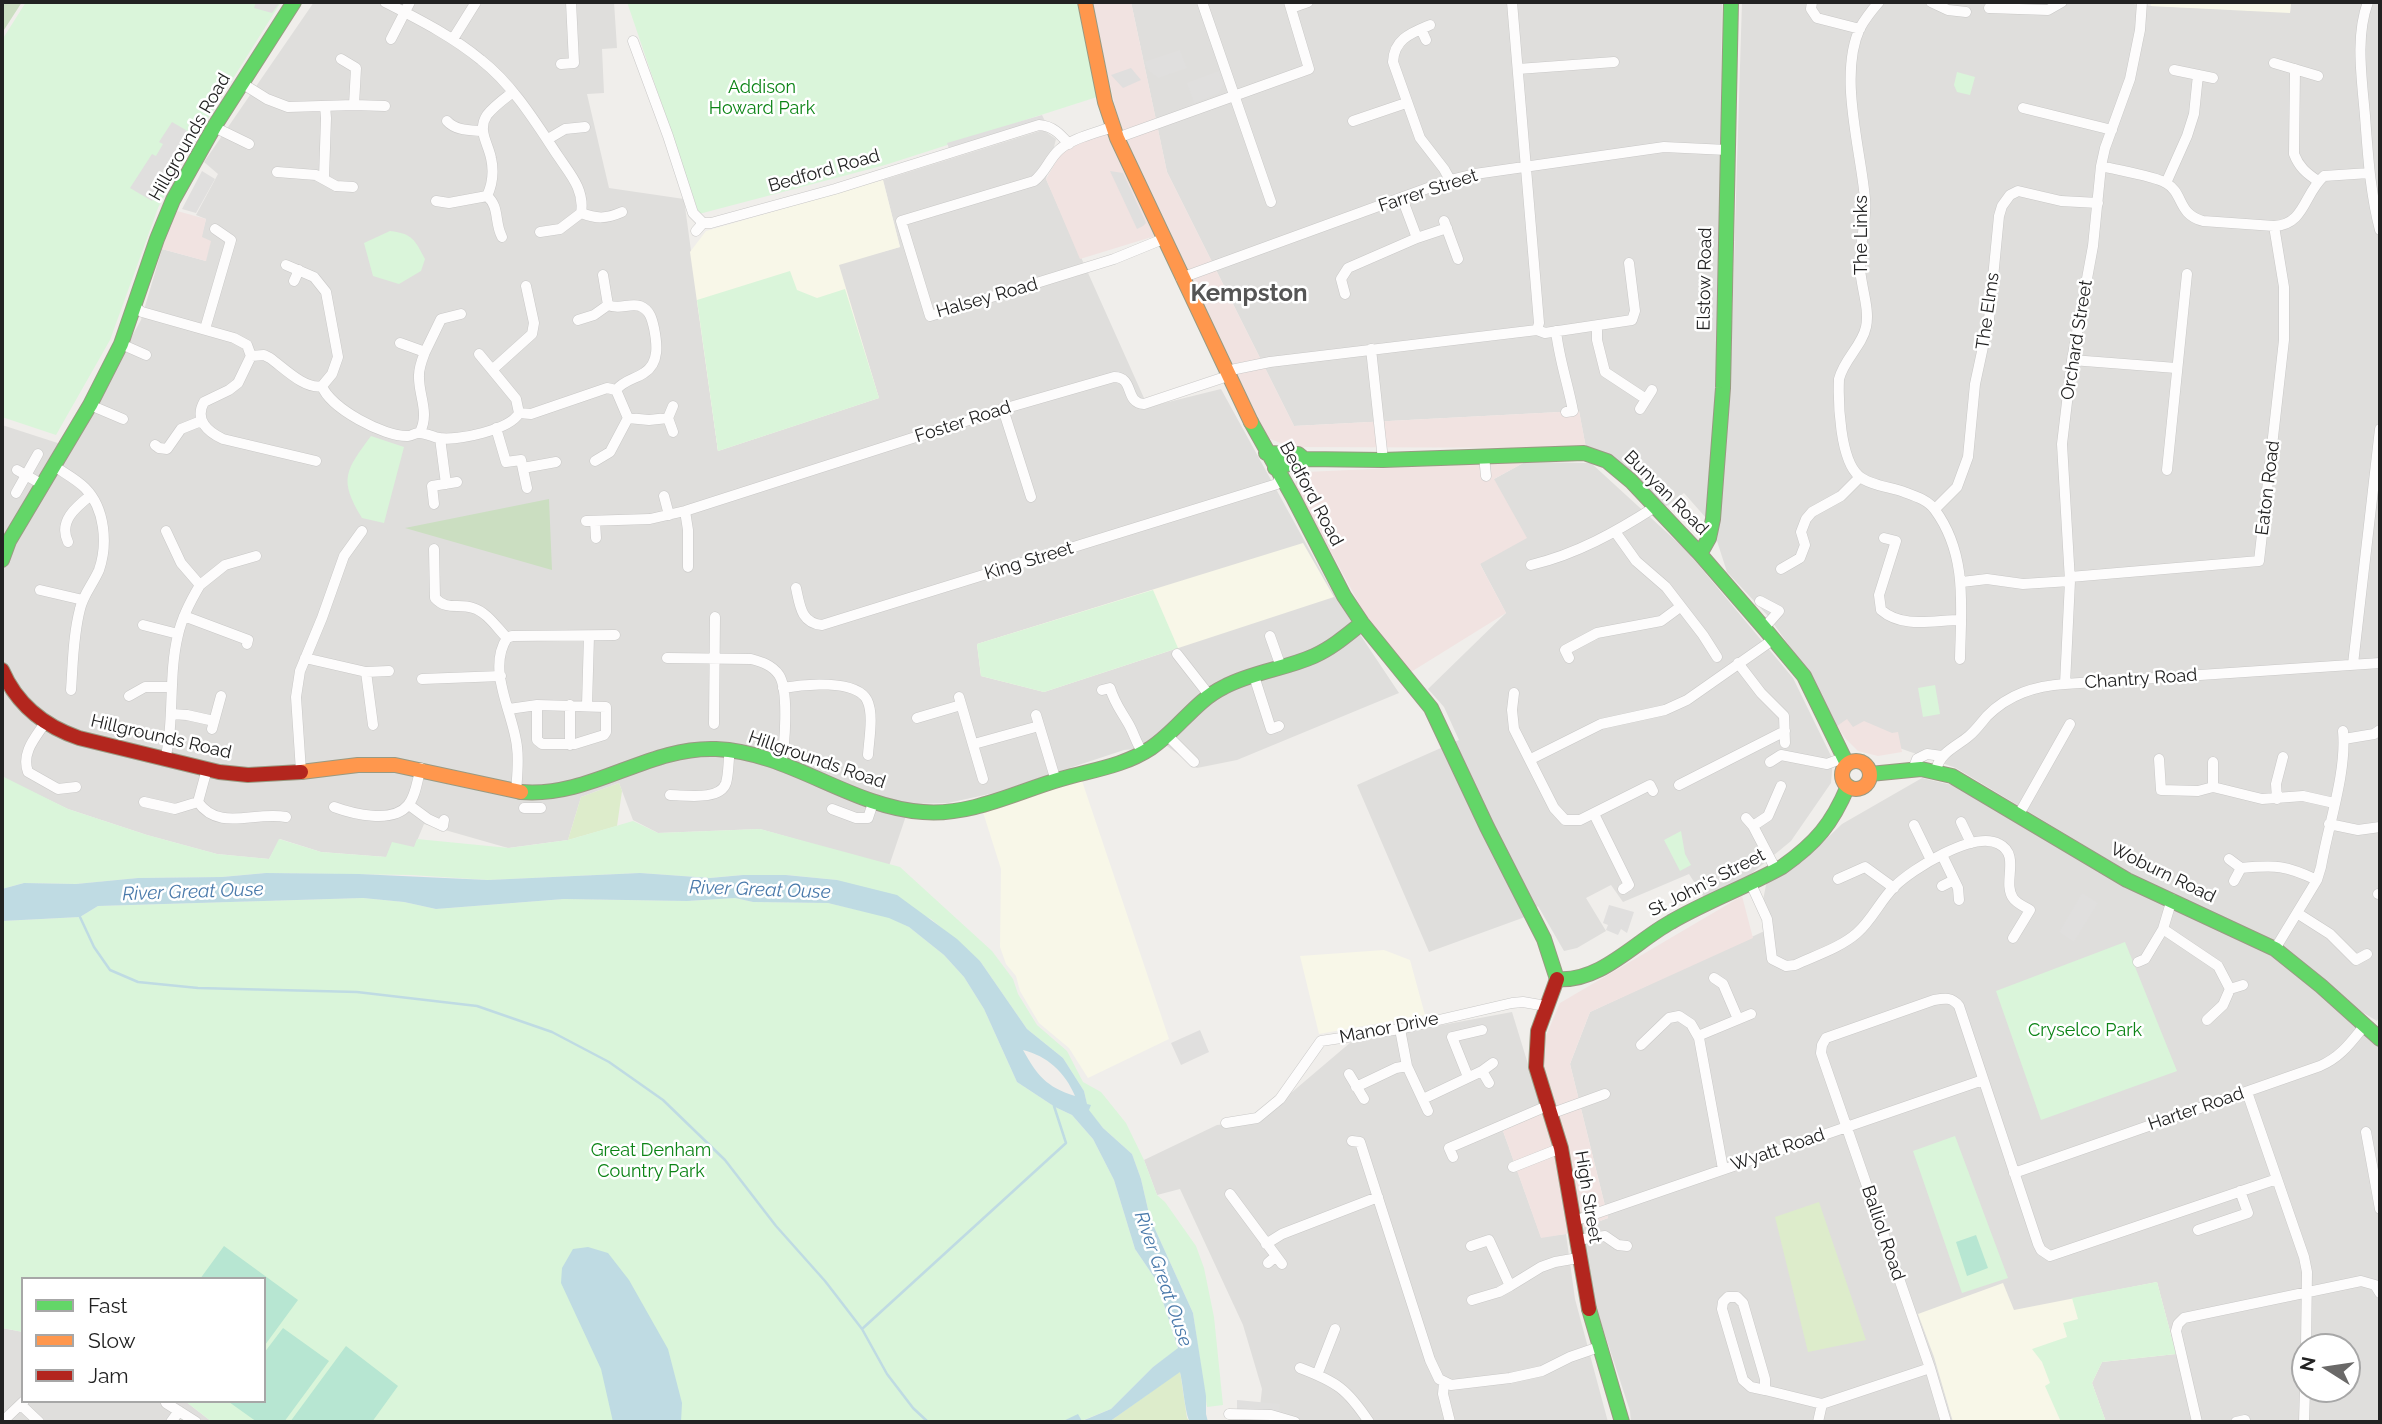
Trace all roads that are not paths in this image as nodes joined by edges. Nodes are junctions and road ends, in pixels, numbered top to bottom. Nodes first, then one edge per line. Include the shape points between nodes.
1 (294, 2) edge
2 (385, 2) edge
3 (411, 2) edge
4 (476, 2) edge
5 (571, 2) edge
6 (1085, 2) edge
7 (1202, 2) edge
8 (1308, 2) edge
9 (1512, 2) edge
10 (1731, 2) edge
11 (1812, 2) edge
12 (1879, 2) edge
13 (1933, 2) edge
14 (2062, 2) edge
15 (2142, 2) edge
16 (2368, 2) edge
17 (1290, 5) edge
18 (1989, 8) dead end
19 (1966, 12) dead end
20 (406, 13) junction
21 (1860, 29) junction
22 (391, 39) dead end
23 (453, 39) junction
24 (1426, 40) dead end
25 (633, 41) dead end
26 (341, 59) dead end
27 (1614, 62) dead end
28 (2274, 63) dead end
29 (561, 64) dead end
30 (1518, 69) junction
31 (2295, 69) junction
32 (2174, 70) dead end
33 (2197, 75) junction
34 (2318, 76) dead end
35 (2213, 78) dead end
36 (243, 85) junction
37 (513, 93) junction
38 (1235, 96) junction
39 (1406, 103) junction
40 (354, 105) junction
41 (325, 106) junction
42 (385, 106) dead end
43 (2023, 108) dead end
44 (1353, 121) dead end
45 (449, 126) dead end
46 (214, 127) junction
47 (585, 127) dead end
48 (2112, 130) junction
49 (483, 131) junction
50 (1114, 132) junction
51 (548, 139) junction
52 (249, 144) dead end
53 (1069, 144) junction
54 (1727, 150) junction
55 (2101, 166) junction
56 (1526, 168) junction
57 (277, 172) dead end
58 (2369, 173) junction
59 (324, 178) junction
60 (1450, 180) junction
61 (2318, 181) junction
62 (2166, 183) junction
63 (353, 187) dead end
64 (487, 196) junction
65 (1402, 198) junction
66 (436, 201) dead end
67 (1271, 202) dead end
68 (2098, 203) junction
69 (622, 212) dead end
70 (581, 213) junction
71 (704, 223) junction
72 (2274, 226) junction
73 (215, 229) dead end
74 (2380, 230) edge
75 (696, 231) dead end
76 (540, 232) dead end
77 (502, 237) dead end
78 (1417, 238) junction
79 (1163, 239) junction
80 (1458, 259) dead end
81 (1629, 263) dead end
82 (286, 265) dead end
83 (299, 270) junction
84 (2187, 274) dead end
85 (603, 275) dead end
86 (1181, 278) junction
87 (294, 281) dead end
88 (526, 286) dead end
89 (1345, 294) dead end
90 (608, 304) junction
91 (135, 307) junction
92 (461, 314) dead end
93 (578, 320) dead end
94 (1597, 326) junction
95 (205, 329) junction
96 (1537, 330) junction
97 (1556, 331) junction
98 (400, 343) dead end
99 (121, 344) junction
100 (1371, 349) junction
101 (425, 352) junction
102 (146, 355) dead end
103 (479, 355) dead end
104 (251, 356) junction
105 (2072, 360) junction
106 (2176, 368) junction
107 (492, 370) junction
108 (1227, 374) junction
109 (322, 386) junction
110 (616, 390) junction
111 (1646, 400) dead end
112 (90, 405) junction
113 (673, 406) dead end
114 (1003, 409) junction
115 (1566, 412) dead end
116 (519, 413) junction
117 (628, 418) junction
118 (668, 418) junction
119 (123, 419) dead end
120 (201, 421) junction
121 (496, 428) junction
122 (2380, 429) edge
123 (420, 432) junction
124 (673, 432) dead end
125 (440, 438) junction
126 (155, 445) dead end
127 (1266, 453) junction
128 (38, 454) dead end
129 (1484, 456) junction
130 (1306, 459) junction
131 (1383, 460) junction
132 (316, 461) dead end
133 (595, 461) dead end
134 (556, 462) dead end
135 (54, 466) junction
136 (523, 468) junction
137 (2167, 470) dead end
138 (22, 473) junction
139 (1278, 473) junction
140 (1486, 476) dead end
141 (1860, 477) junction
142 (43, 485) junction
143 (527, 488) dead end
144 (16, 493) dead end
145 (91, 495) junction
146 (664, 496) dead end
147 (1031, 497) dead end
148 (434, 504) dead end
149 (1654, 507) junction
150 (1935, 509) junction
151 (685, 512) junction
152 (669, 514) junction
153 (166, 531) dead end
154 (362, 531) dead end
155 (1616, 533) junction
156 (63, 538) dead end
157 (596, 538) dead end
158 (1884, 538) dead end
159 (434, 549) dead end
160 (1700, 554) junction
161 (256, 556) dead end
162 (2, 560) edge
163 (1531, 565) dead end
164 (688, 567) dead end
165 (1781, 569) dead end
166 (2070, 579) junction
167 (1962, 582) junction
168 (200, 585) junction
169 (796, 588) dead end
170 (40, 590) dead end
171 (83, 600) junction
172 (1760, 601) dead end
173 (1680, 607) junction
174 (184, 616) junction
175 (715, 617) dead end
176 (1961, 620) junction
177 (1362, 623) junction
178 (143, 625) dead end
179 (1769, 633) junction
180 (178, 634) junction
181 (615, 635) dead end
182 (589, 636) junction
183 (1270, 636) dead end
184 (507, 638) junction
185 (247, 644) dead end
186 (1177, 654) dead end
187 (1569, 657) dead end
188 (1717, 657) dead end
189 (304, 658) junction
190 (667, 658) dead end
191 (715, 659) junction
192 (1960, 659) dead end
193 (1738, 663) junction
194 (2380, 663) edge
195 (2353, 664) junction
196 (1281, 667) junction
197 (389, 671) dead end
198 (366, 672) junction
199 (3, 676) edge
200 (501, 676) junction
201 (1254, 676) junction
202 (422, 678) dead end
203 (2065, 684) junction
204 (172, 687) junction
205 (783, 688) junction
206 (71, 690) dead end
207 (1102, 690) dead end
208 (1514, 693) dead end
209 (1209, 695) junction
210 (129, 696) dead end
211 (221, 696) dead end
212 (537, 705) junction
213 (570, 705) junction
214 (587, 705) junction
215 (509, 709) junction
216 (172, 714) junction
217 (917, 718) dead end
218 (45, 723) junction
219 (714, 724) dead end
220 (373, 725) dead end
221 (1279, 726) dead end
222 (2065, 728) dead end
223 (1785, 730) junction
224 (2378, 735) edge
225 (1168, 736) junction
226 (1786, 743) dead end
227 (974, 744) junction
228 (569, 745) junction
229 (730, 750) junction
230 (1143, 753) junction
231 (868, 755) dead end
232 (1942, 756) junction
233 (2283, 757) dead end
234 (1531, 759) junction
235 (2158, 759) dead end
236 (165, 760) junction
237 (1845, 761) junction
238 (1194, 762) dead end
239 (1770, 762) dead end
240 (2213, 762) dead end
241 (781, 764) junction
242 (1914, 767) junction
243 (421, 768) junction
244 (206, 769) junction
245 (1936, 770) junction
246 (301, 771) junction
247 (1870, 774) junction
248 (983, 779) dead end
249 (1056, 781) junction
250 (1679, 785) dead end
251 (1781, 786) dead end
252 (1848, 786) junction
253 (76, 788) dead end
254 (2213, 788) junction
255 (516, 792) junction
256 (1653, 792) dead end
257 (670, 795) dead end
258 (2277, 799) junction
259 (874, 800) junction
260 (198, 802) junction
261 (2334, 803) junction
262 (409, 805) junction
263 (149, 806) dead end
264 (840, 809) dead end
265 (338, 812) dead end
266 (1594, 814) junction
267 (2018, 816) junction
268 (281, 818) dead end
269 (1961, 822) dead end
270 (445, 824) dead end
271 (2329, 824) junction
272 (1914, 825) dead end
273 (2380, 827) edge
274 (1971, 843) junction
275 (1942, 855) junction
276 (2229, 859) dead end
277 (1930, 860) junction
278 (2241, 868) junction
279 (1776, 870) junction
280 (1838, 879) dead end
281 (1954, 880) junction
282 (2317, 880) junction
283 (2234, 881) dead end
284 (1751, 884) junction
285 (1942, 886) dead end
286 (1894, 888) junction
287 (1623, 889) dead end
288 (2172, 899) junction
289 (1959, 900) dead end
290 (2297, 913) junction
291 (2163, 929) junction
292 (2013, 938) dead end
293 (2275, 949) junction
294 (2367, 954) dead end
295 (2138, 962) dead end
296 (1714, 978) dead end
297 (1557, 979) junction
298 (2243, 985) dead end
299 (2230, 989) junction
300 (1546, 1006) junction
301 (1751, 1014) dead end
302 (1738, 1019) junction
303 (2207, 1020) dead end
304 (2365, 1025) junction
305 (1400, 1028) junction
306 (1482, 1030) dead end
307 (1699, 1037) junction
308 (2380, 1039) edge
309 (1641, 1045) dead end
310 (1493, 1063) dead end
311 (1407, 1066) junction
312 (1482, 1071) junction
313 (1349, 1074) dead end
314 (1468, 1077) junction
315 (1983, 1080) junction
316 (1489, 1083) dead end
317 (1356, 1087) junction
318 (2247, 1091) junction
319 (1605, 1094) dead end
320 (1364, 1099) dead end
321 (1423, 1099) junction
322 (1549, 1110) junction
323 (1428, 1111) dead end
324 (1226, 1123) dead end
325 (1846, 1127) junction
326 (2366, 1132) dead end
327 (1352, 1141) dead end
328 (1561, 1148) junction
329 (1452, 1157) dead end
330 (1513, 1167) dead end
331 (1723, 1169) junction
332 (2014, 1173) junction
333 (2277, 1179) junction
334 (2240, 1191) junction
335 (1230, 1194) dead end
336 (1378, 1197) junction
337 (2380, 1209) edge
338 (1574, 1221) junction
339 (2198, 1230) dead end
340 (1576, 1240) junction
341 (1266, 1244) junction
342 (1471, 1246) dead end
343 (1621, 1248) dead end
344 (1578, 1258) junction
345 (1275, 1261) dead end
346 (1510, 1286) junction
347 (2377, 1289) edge
348 (2307, 1294) junction
349 (1472, 1300) dead end
350 (1335, 1329) dead end
351 (2306, 1333) edge
352 (1599, 1347) junction
353 (1300, 1368) dead end
354 (1930, 1368) junction
355 (1317, 1375) junction
356 (1444, 1382) junction
357 (1765, 1390) junction
358 (22, 1403) edge
359 (166, 1403) edge
360 (2305, 1403) edge
361 (1822, 1404) junction
362 (179, 1411) junction
363 (1229, 1414) dead end
364 (2, 1422) edge
365 (39, 1422) edge
366 (170, 1422) edge
367 (196, 1422) edge
368 (1295, 1422) edge
369 (1369, 1422) edge
370 (1450, 1422) edge
371 (1622, 1422) edge
372 (1818, 1422) edge
373 (1946, 1422) edge
374 (2197, 1422) edge
375 (2304, 1422) edge

1 - 36 street, Hillgrounds Road
2 - 20 street
3 - 20 street
4 - 23 street
5 - 29 street via 574,63
6 - 50 street, Bedford Road
7 - 38 street
8 - 17 street
9 - 30 street
10 - 54 street, Elstow Road
11 - 21 street via 1817,18
12 - 21 street, The Links
13 - 19 street
14 - 18 street via 2048,10
15 - 48 street, Orchard Street via 2133,69
16 - 58 street via 2361,41
17 - 38 street, Halsey Road via 1309,69
20 - 22 street
20 - 23 street
21 - 141 street, The Links via 1851,87 1865,198 1860,268 1867,315 1866,328 1839,379 1846,453
23 - 37 street via 483,60
24 - 39 street via 1426,27 1405,37 1394,52
25 - 71 street via 692,213
26 - 40 street via 356,68
27 - 30 street
28 - 31 street
30 - 56 street
31 - 34 street
31 - 61 street via 2294,154 2298,164
32 - 33 street
33 - 35 street
33 - 62 street via 2194,114
36 - 41 street via 288,107
36 - 46 street, Hillgrounds Road
37 - 49 street via 487,116
37 - 51 street
38 - 50 street, Halsey Road
38 - 67 street
39 - 44 street
39 - 60 street via 1420,138
40 - 41 street
40 - 42 street
41 - 59 street
43 - 48 street
45 - 49 street
46 - 52 street
46 - 91 street, Hillgrounds Road via 173,201
47 - 51 street via 565,129
48 - 55 street, Orchard Street
49 - 64 street via 494,172
50 - 53 street, Halsey Road
50 - 79 street, Bedford Road
51 - 70 street via 577,185
53 - 71 street, Bedford Road via 1060,133 1039,125 835,189
53 - 79 street, Halsey Road via 1058,150 1034,181 901,221 930,317
54 - 56 street, Farrer Street via 1664,147
54 - 160 street, Elstow Road via 1723,388 1713,519
55 - 62 street
55 - 68 street, Orchard Street
56 - 60 street, Farrer Street
56 - 96 street
57 - 59 street
58 - 61 street via 2324,176
58 - 74 street
59 - 63 street via 336,186
60 - 65 street, Farrer Street
61 - 72 street via 2297,218
62 - 72 street via 2192,218
64 - 66 street via 449,206
64 - 77 street via 496,209 496,226
65 - 78 street
65 - 86 street, Farrer Street
68 - 105 street, Orchard Street
68 - 150 street, The Elms via 2061,201 2018,191 2002,206 1968,457 1956,487
69 - 70 street via 609,218
70 - 76 street via 560,229
71 - 75 street
72 - 166 street, Eaton Road via 2284,287 2284,340 2259,561
73 - 95 street via 231,240
78 - 80 street via 1446,225
78 - 89 street via 1348,268 1341,279
79 - 86 street, Bedford Road
81 - 94 street via 1635,316 1627,322
82 - 83 street
83 - 87 street
83 - 109 street via 314,277 329,302 338,357
84 - 106 street
85 - 90 street
86 - 108 street, Bedford Road
88 - 107 street via 532,334
90 - 93 street
90 - 110 street via 647,310 656,339 651,367
91 - 95 street
91 - 99 street, Hillgrounds Road
92 - 101 street via 441,319
94 - 97 street
94 - 111 street via 1605,372
95 - 104 street via 247,345
96 - 97 street
96 - 100 street
97 - 115 street via 1573,411
98 - 101 street
99 - 102 street
99 - 112 street, Hillgrounds Road
100 - 108 street via 1270,362
100 - 131 street
101 - 123 street via 419,374 425,405
103 - 107 street
104 - 109 street via 264,355 309,385
104 - 120 street via 237,383 204,402
105 - 106 street
105 - 166 street, Orchard Street via 2062,443
106 - 137 street
107 - 116 street via 516,399
108 - 114 street, Foster Road via 1144,404 1133,399 1126,381 1114,377
108 - 127 street, Bedford Road
109 - 123 street via 332,401 374,427 408,436
110 - 116 street via 607,388 531,414
110 - 117 street
112 - 119 street
112 - 135 street, Hillgrounds Road
113 - 118 street
114 - 147 street
114 - 151 street, Foster Road
116 - 121 street
117 - 118 street
117 - 133 street via 610,452
118 - 124 street
120 - 126 street via 181,429 167,449
120 - 132 street via 223,439 302,454
121 - 125 street
121 - 136 street via 506,462 521,460
122 - 195 street
123 - 125 street
125 - 148 street via 451,483 432,486
127 - 130 street, Bunyan Road via 1298,454
127 - 139 street, Bedford Road
128 - 138 street
129 - 131 street, Bunyan Road
129 - 140 street
129 - 149 street, Bunyan Road via 1595,456 1631,481
130 - 131 street, Bunyan Road
130 - 139 street, Bunyan Road
134 - 136 street
135 - 142 street, Hillgrounds Road
135 - 145 street
136 - 143 street
138 - 142 street
138 - 144 street
139 - 169 street, King Street via 1277,484 822,625 803,615
139 - 177 street, Bedford Road
141 - 150 street via 1914,495
141 - 165 street via 1841,496 1812,512 1801,532 1805,545 1800,558
142 - 162 street, Hillgrounds Road
145 - 156 street via 72,510
145 - 171 street via 102,519 103,545 98,571
146 - 152 street
149 - 155 street
149 - 160 street, Bunyan Road
150 - 167 street via 1955,550
151 - 152 street, Foster Road
151 - 164 street
152 - 157 street, Foster Road via 590,521
153 - 168 street via 181,564
154 - 189 street via 348,541
155 - 163 street
155 - 173 street
158 - 176 street via 1896,541 1879,595 1881,610 1890,618 1912,622
159 - 184 street via 435,598 444,606 474,608
160 - 179 street, Bunyan Road
161 - 168 street via 225,565
166 - 167 street via 2023,584 1986,579
166 - 203 street, Orchard Street
167 - 176 street
168 - 174 street
170 - 171 street
171 - 206 street via 75,629
172 - 179 street via 1779,611
173 - 187 street via 1661,621 1597,633 1565,650
173 - 188 street
174 - 180 street
174 - 185 street via 248,640
175 - 191 street
176 - 192 street
177 - 196 street, Hillgrounds Road via 1330,648
177 - 297 street, Bedford Road via 1431,708 1544,939
178 - 180 street
179 - 193 street
179 - 237 street, Bunyan Road via 1804,677
180 - 204 street
181 - 182 street
182 - 184 street
182 - 214 street
183 - 196 street
184 - 200 street via 501,650
186 - 209 street
189 - 198 street
189 - 246 street via 296,697
190 - 191 street
191 - 205 street via 764,663 781,678
191 - 219 street via 709,709
193 - 223 street via 1784,716
193 - 234 street via 1687,700 1665,710 1601,724
194 - 195 street, Chantry Road
195 - 203 street, Chantry Road
196 - 201 street, Hillgrounds Road
197 - 198 street
198 - 220 street
199 - 218 street, Hillgrounds Road via 24,705
200 - 202 street
200 - 215 street
201 - 209 street, Hillgrounds Road
201 - 221 street via 1271,729
203 - 232 street, Chantry Road via 2036,687 2014,696
204 - 210 street via 145,687
204 - 216 street
205 - 231 street via 841,686 859,691 867,700 869,713
205 - 241 street
207 - 230 street via 1110,688
208 - 234 street via 1514,729
209 - 225 street, Hillgrounds Road
211 - 216 street via 213,725
212 - 213 street
212 - 215 street
212 - 228 street via 538,743
213 - 214 street
213 - 228 street
214 - 228 street via 606,707 606,732
215 - 255 street via 518,749
216 - 236 street
217 - 227 street via 960,701
218 - 236 street, Hillgrounds Road via 75,737
218 - 253 street via 28,750 28,772 58,789
222 - 267 street
223 - 226 street
223 - 250 street
224 - 261 street via 2343,735
225 - 230 street, Hillgrounds Road
225 - 238 street
227 - 248 street
227 - 249 street via 1037,720
229 - 241 street, Hillgrounds Road
229 - 255 street, Hillgrounds Road via 681,752 532,804
229 - 257 street via 720,792 686,799
230 - 249 street, Hillgrounds Road
232 - 242 street via 1927,754 1917,759
232 - 245 street, Chantry Road
233 - 258 street
234 - 266 street via 1554,808 1565,820
235 - 254 street via 2161,790
236 - 244 street, Hillgrounds Road
237 - 239 street via 1827,764 1782,755
237 - 247 street via 1861,762
237 - 252 street via 1843,774
240 - 254 street
241 - 259 street, Hillgrounds Road
242 - 245 street, Woburn Road
242 - 247 street, Woburn Road
243 - 246 street, Hillgrounds Road via 377,765
243 - 255 street, Hillgrounds Road
243 - 262 street
244 - 246 street, Hillgrounds Road via 248,775
244 - 260 street
245 - 267 street, Woburn Road
247 - 252 street via 1864,786
249 - 259 street, Hillgrounds Road via 937,813 905,811
251 - 279 street via 1768,816 1749,822
252 - 279 street, St John's Street via 1824,833
254 - 258 street
256 - 266 street via 1650,785
258 - 261 street via 2304,796
259 - 264 street via 868,818 856,818
260 - 263 street via 175,809
260 - 268 street via 219,818 262,814
261 - 271 street
262 - 265 street via 401,812 370,816
262 - 270 street via 428,819
266 - 287 street via 1629,885
267 - 288 street, Woburn Road via 2127,880
269 - 274 street
271 - 273 street via 2358,830
271 - 282 street
272 - 277 street
274 - 275 street
274 - 292 street via 1993,841 2008,852 2013,900 2030,910
275 - 277 street
275 - 281 street
276 - 278 street
277 - 286 street
278 - 282 street via 2289,867
278 - 283 street
279 - 284 street, St John's Street
280 - 286 street via 1865,867
281 - 285 street
281 - 289 street
282 - 290 street
284 - 286 street via 1767,919 1772,959 1786,966 1847,940
284 - 297 street, St John's Street via 1671,921 1607,964 1571,980
288 - 291 street
288 - 293 street, Woburn Road
290 - 293 street
290 - 294 street via 2330,934 2356,960
291 - 295 street via 2145,959
291 - 299 street via 2218,966
293 - 304 street, Woburn Road
296 - 302 street via 1723,984
297 - 300 street, High Street
298 - 299 street
299 - 303 street via 2224,1005
300 - 305 street, Manor Drive via 1512,1003
300 - 322 street, High Street via 1535,1052
301 - 302 street
302 - 307 street
304 - 308 street, Woburn Road
304 - 318 street, Harter Road via 2333,1060
305 - 311 street
305 - 324 street, Manor Drive via 1321,1041 1280,1099 1256,1118
306 - 314 street via 1452,1037
307 - 309 street via 1691,1024 1674,1016
307 - 331 street
310 - 312 street
311 - 317 street
311 - 321 street
312 - 314 street
312 - 316 street
313 - 317 street
314 - 321 street
315 - 325 street, Wyatt Road
315 - 325 street, Balliol Road via 1959,1006 1950,999 1934,1000 1826,1038 1821,1053
315 - 332 street
317 - 320 street
318 - 332 street, Harter Road
318 - 333 street
319 - 322 street
321 - 323 street
322 - 328 street, High Street
322 - 329 street via 1494,1135 1449,1148
325 - 331 street, Wyatt Road
325 - 354 street, Balliol Road
326 - 337 street
327 - 336 street via 1360,1142
328 - 330 street
328 - 338 street, High Street
331 - 338 street, Wyatt Road
332 - 334 street via 2038,1244 2046,1254 2055,1256
333 - 334 street
333 - 348 street via 2304,1257
334 - 339 street via 2248,1213
335 - 341 street
336 - 341 street
336 - 356 street via 1432,1367
338 - 340 street, High Street
340 - 343 street via 1605,1236
340 - 344 street, High Street
341 - 345 street
342 - 346 street via 1489,1240
344 - 346 street via 1541,1267
344 - 352 street, High Street
346 - 349 street
347 - 348 street via 2361,1281
348 - 351 street
348 - 374 street via 2184,1318 2178,1324
350 - 355 street
352 - 356 street via 1542,1371 1451,1385
352 - 371 street, High Street
353 - 355 street
354 - 361 street
354 - 373 street, Balliol Road
355 - 369 street via 1338,1385
356 - 370 street
357 - 357 street via 1743,1380 1722,1310 1728,1297 1743,1303
357 - 361 street
358 - 364 street
358 - 365 street
359 - 362 street
360 - 375 street
361 - 372 street
362 - 366 street
362 - 367 street
363 - 368 street via 1271,1415

